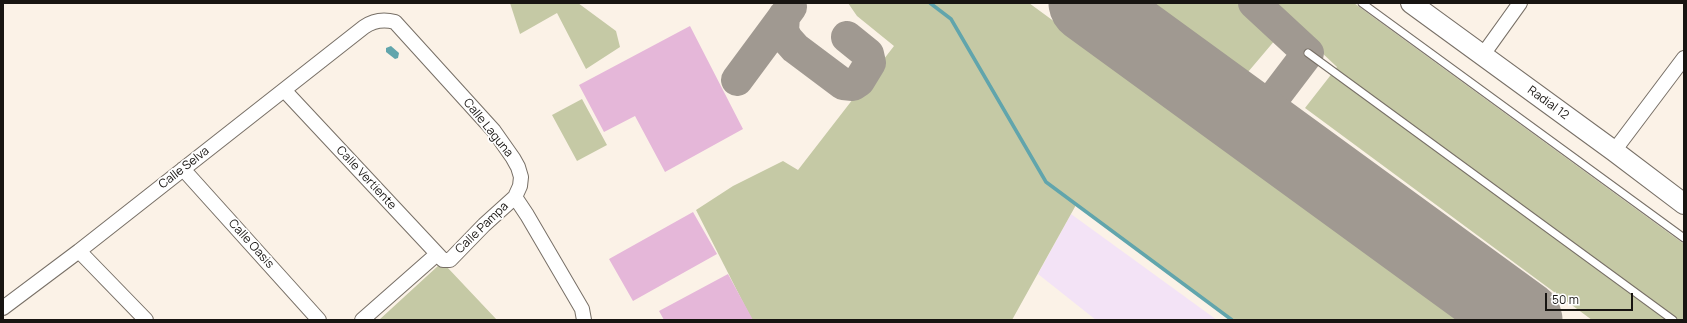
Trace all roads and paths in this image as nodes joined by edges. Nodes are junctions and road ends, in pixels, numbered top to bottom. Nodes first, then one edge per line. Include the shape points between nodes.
1 (1362, 3) edge
2 (1411, 3) edge
3 (1520, 3) edge
4 (364, 27) joint
5 (1308, 52) dead end
6 (1482, 56) junction
7 (1684, 58) edge
8 (284, 90) junction
9 (1614, 151) junction
10 (183, 169) junction
11 (515, 197) junction
12 (1684, 204) edge
13 (1684, 238) edge
14 (79, 251) junction
15 (437, 254) junction
16 (450, 260) joint
17 (3, 308) edge
18 (146, 320) edge
19 (319, 320) edge
20 (362, 320) edge
21 (584, 320) edge
22 (1673, 320) edge

1 - 13 lane
2 - 6 street, Radial 12
3 - 6 street
4 - 8 street, Calle Selva
4 - 11 street, Calle Laguna via 378,21 395,22 494,131 518,167 521,177
5 - 22 lane
6 - 9 street, Radial 12
7 - 9 street
8 - 10 street, Calle Selva
8 - 15 street, Calle Vertiente
9 - 12 street, Radial 12
10 - 14 street, Calle Selva
10 - 19 street, Calle Oasis
11 - 16 street, Calle Pampa
11 - 21 street via 582,309
14 - 17 street, Calle Selva
14 - 18 street
15 - 16 street, Calle Vertiente via 443,260
15 - 20 street, Calle Pampa

